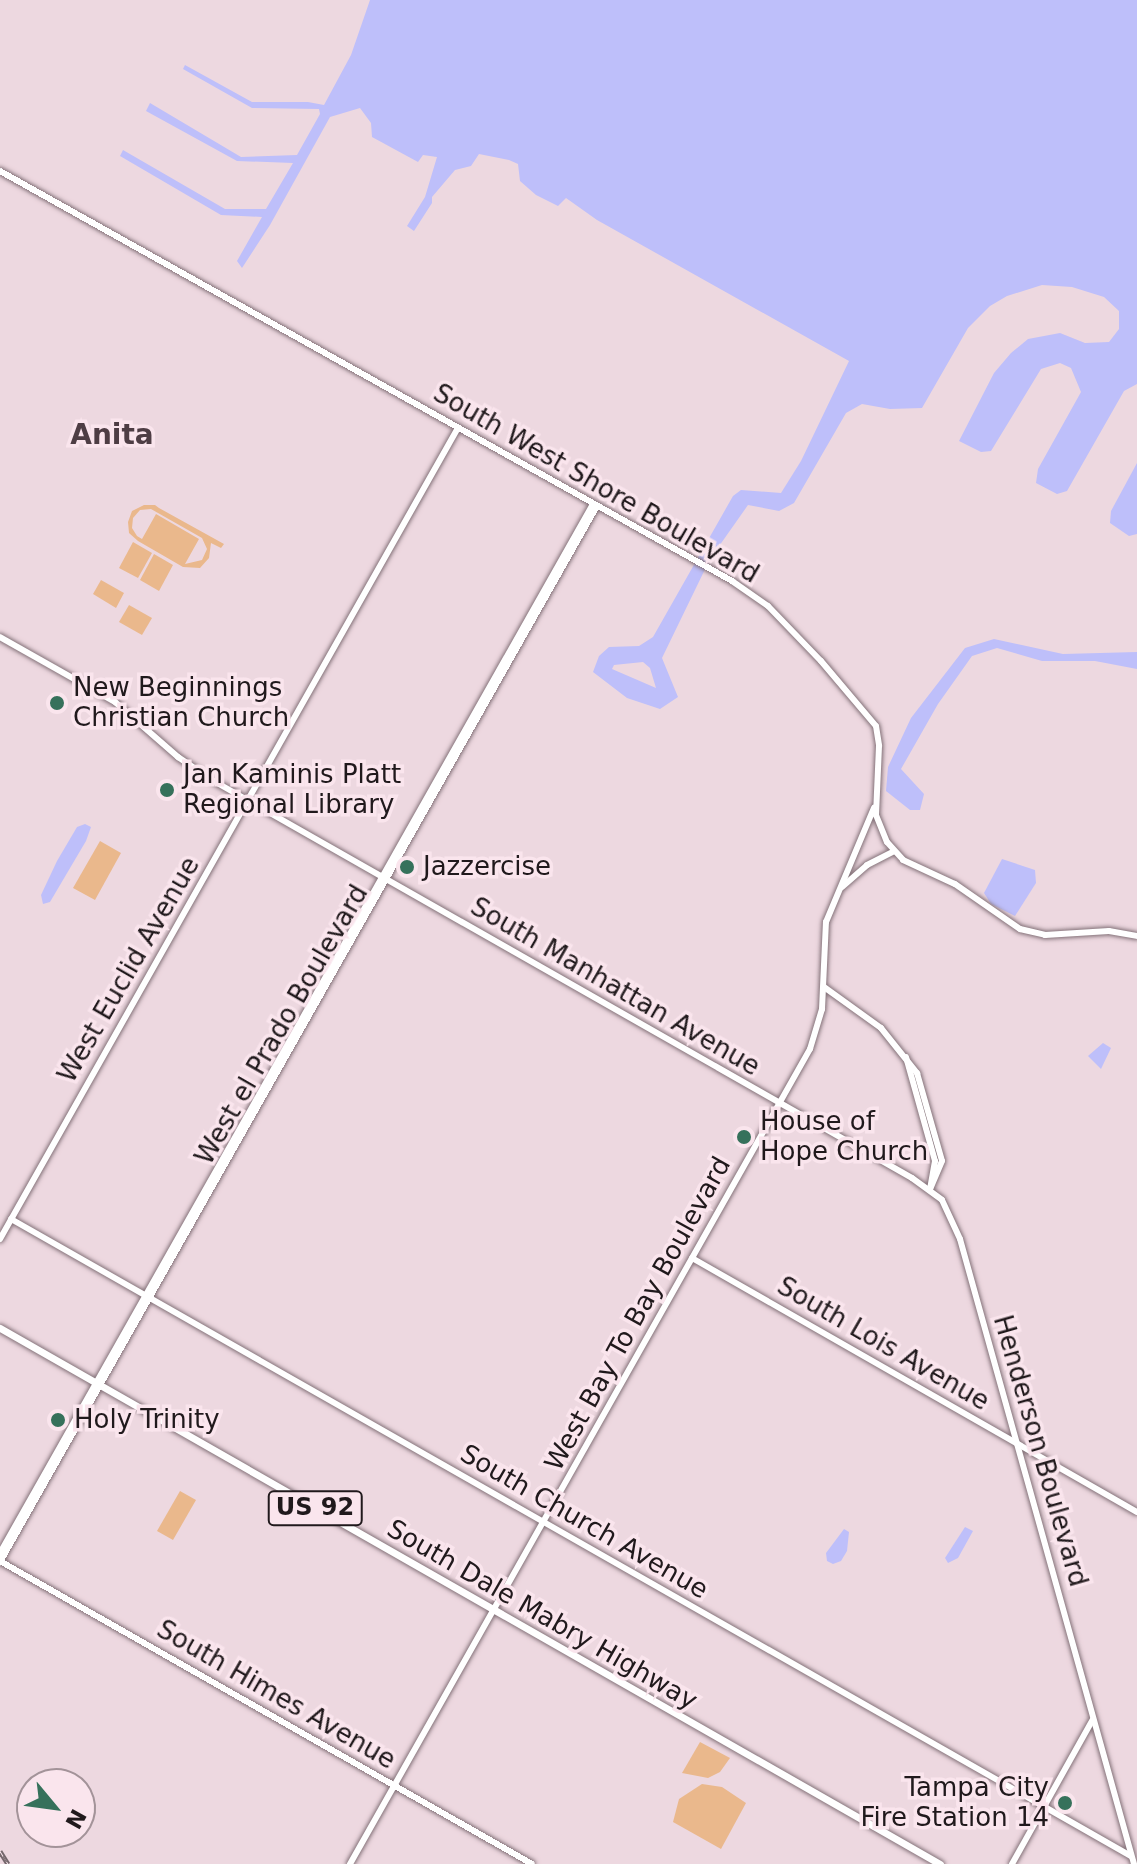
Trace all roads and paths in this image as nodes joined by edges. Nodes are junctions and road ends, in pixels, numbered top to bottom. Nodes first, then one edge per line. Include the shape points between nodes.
1 (0, 171) edge
2 (458, 428) junction
3 (595, 505) junction
4 (0, 637) edge
5 (248, 800) junction
6 (875, 804) junction
7 (894, 851) junction
8 (384, 878) junction
9 (837, 893) junction
10 (1137, 936) edge
11 (824, 987) junction
12 (780, 1104) junction
13 (938, 1167) junction
14 (918, 1182) junction
15 (930, 1189) junction
16 (11, 1219) junction
17 (0, 1239) edge
18 (692, 1258) junction
19 (148, 1296) junction
20 (0, 1328) edge
21 (98, 1384) junction
22 (1017, 1443) junction
23 (1137, 1512) edge
24 (22, 1518) junction
25 (543, 1522) junction
26 (0, 1553) edge
27 (0, 1562) edge
28 (493, 1610) junction
29 (1093, 1719) junction
30 (395, 1785) junction
31 (1044, 1807) junction
32 (1134, 1860) edge
33 (350, 1864) edge
34 (532, 1864) edge
35 (940, 1864) edge
36 (1012, 1864) edge

1 - 2 street, South West Shore Boulevard
2 - 3 street, South West Shore Boulevard
2 - 5 street, West Euclid Avenue
3 - 6 street, South West Shore Boulevard via 752,595 819,658 876,726
3 - 8 street, West el Prado Boulevard
4 - 5 street, South Manhattan Avenue via 115,702 190,766
5 - 8 street, South Manhattan Avenue
5 - 16 street, West Euclid Avenue
6 - 7 street, South West Shore Boulevard via 880,828
6 - 9 street, West Bay To Bay Boulevard
7 - 9 street via 867,865
7 - 10 street via 909,864 955,884 1020,929 1045,935 1109,931
8 - 12 street, South Manhattan Avenue
8 - 19 street, West el Prado Boulevard
9 - 11 street, West Bay To Bay Boulevard via 822,946
11 - 12 street, West Bay To Bay Boulevard via 815,1037
11 - 13 street via 881,1028 906,1056
12 - 14 street, South Manhattan Avenue
12 - 18 street, West Bay To Bay Boulevard
13 - 14 street
13 - 15 street
14 - 15 street, South Manhattan Avenue
15 - 22 street, Henderson Boulevard via 955,1223
16 - 17 street, West Euclid Avenue
16 - 19 street, South Church Avenue
18 - 22 street, South Lois Avenue
18 - 25 street, West Bay To Bay Boulevard
19 - 21 street, West el Prado Boulevard
19 - 25 street, South Church Avenue
20 - 21 main road, South Dale Mabry Highway / US 92
21 - 24 street, West el Prado Boulevard
21 - 28 main road, South Dale Mabry Highway / US 92
22 - 23 street, South Lois Avenue
22 - 29 street, Henderson Boulevard
24 - 26 street, West el Prado Boulevard
24 - 27 street, West el Prado Boulevard
25 - 28 street, West Bay To Bay Boulevard
25 - 31 street, South Church Avenue
27 - 30 street, South Himes Avenue
28 - 30 street, West Bay To Bay Boulevard
28 - 35 main road, South Dale Mabry Highway / US 92
29 - 31 street
29 - 32 street, Henderson Boulevard
30 - 33 street, West Bay To Bay Boulevard
30 - 34 street, South Himes Avenue
31 - 32 street, South Church Avenue
31 - 36 street

